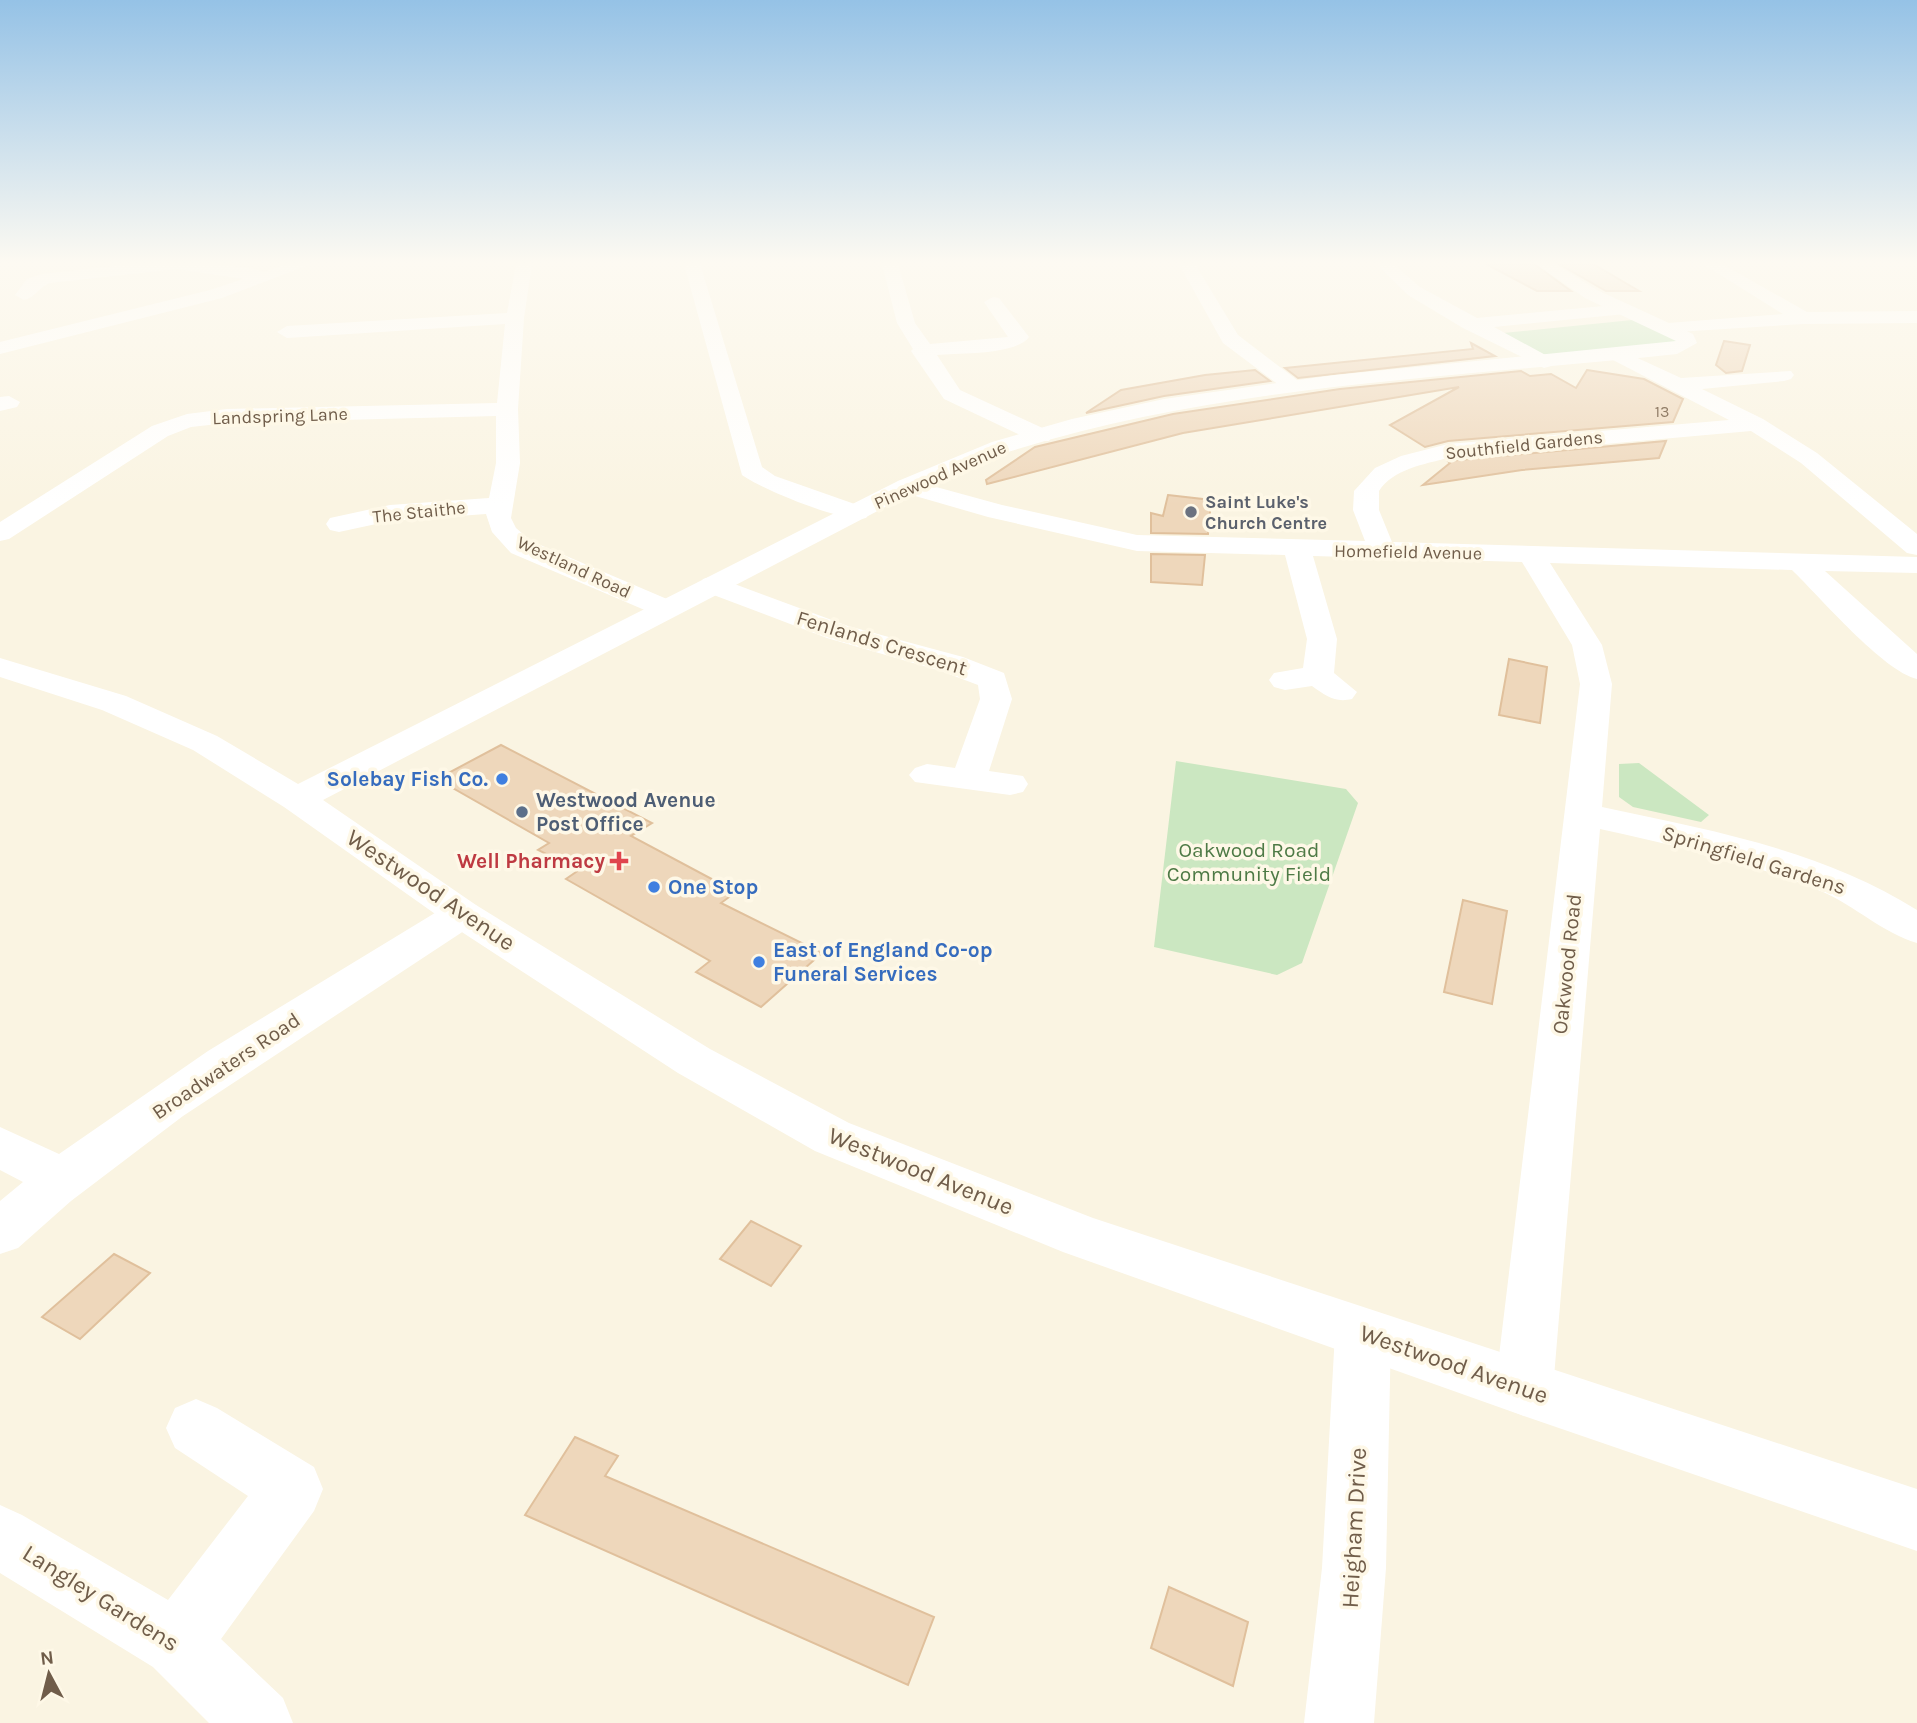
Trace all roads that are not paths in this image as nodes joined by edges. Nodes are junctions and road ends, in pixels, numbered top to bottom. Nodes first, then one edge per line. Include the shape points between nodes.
1 (513, 344) edge
2 (715, 344) edge
3 (917, 344) edge
4 (988, 344) edge
5 (1236, 344) edge
6 (1510, 344) edge
7 (1677, 344) edge
8 (921, 351) junction
9 (1618, 355) junction
10 (1544, 362) junction
11 (1784, 375) dead end
12 (1678, 385) junction
13 (1294, 387) junction
14 (507, 409) junction
15 (1755, 424) junction
16 (1041, 436) junction
17 (907, 486) junction
18 (499, 505) junction
19 (857, 513) junction
20 (339, 524) dead end
21 (0, 533) edge
22 (1917, 547) edge
23 (1297, 549) junction
24 (1383, 552) junction
25 (1531, 555) junction
26 (1800, 562) junction
27 (1917, 565) edge
28 (713, 585) junction
29 (664, 608) junction
30 (0, 667) edge
31 (1917, 670) edge
32 (1284, 680) dead end
33 (927, 775) dead end
34 (968, 780) junction
35 (1010, 785) dead end
36 (297, 799) junction
37 (1582, 814) junction
38 (462, 914) junction
39 (1917, 929) edge
40 (0, 1147) edge
41 (60, 1178) junction
42 (0, 1232) edge
43 (1363, 1333) junction
44 (1524, 1389) junction
45 (196, 1429) dead end
46 (1917, 1520) edge
47 (0, 1537) edge
48 (177, 1643) junction
49 (258, 1723) edge
50 (1339, 1723) edge

1 - 14 street, Westland Road
2 - 19 street via 751,470 766,481
3 - 8 street
4 - 8 street
5 - 13 street
6 - 10 street
7 - 9 street, Pinewood Avenue
8 - 16 street via 952,394
9 - 10 street, Pinewood Avenue
9 - 12 street
10 - 13 street, Pinewood Avenue
11 - 12 street
12 - 15 street
13 - 16 street, Pinewood Avenue via 1139,411
14 - 18 street, Westland Road via 508,463
14 - 21 street, Landspring Lane via 187,421 160,431
15 - 22 street via 1810,458
15 - 24 street, Southfield Gardens via 1448,451 1415,459 1388,470 1372,483 1365,504
16 - 17 street, Pinewood Avenue via 1000,447
17 - 19 street, Pinewood Avenue
17 - 23 street, Homefield Avenue via 997,512 1137,543
18 - 20 street, The Staithe via 390,513
18 - 29 street, Westland Road via 498,518 505,533 521,547
19 - 28 street, Pinewood Avenue
23 - 24 street, Homefield Avenue
23 - 32 street via 1322,639 1329,684
24 - 25 street, Homefield Avenue
25 - 26 street, Homefield Avenue
25 - 37 street, Oakwood Road via 1587,645 1597,684
26 - 27 street, Homefield Avenue
26 - 31 street
28 - 29 street, Pinewood Avenue
28 - 34 street, Fenlands Crescent via 799,619 973,670 993,680 996,699
29 - 36 street, Pinewood Avenue
30 - 36 street, Westwood Avenue via 114,703 194,738
33 - 34 street
34 - 35 street
36 - 38 street, Westwood Avenue
37 - 39 street, Springfield Gardens via 1696,839 1796,868 1857,891
37 - 44 street, Oakwood Road
38 - 41 street, Broadwaters Road via 255,1045
38 - 43 street, Westwood Avenue via 694,1061 832,1137 1081,1236
40 - 41 street
41 - 42 street, Broadwaters Road
43 - 44 street, Westwood Avenue
43 - 50 street, Heigham Drive via 1354,1568
44 - 46 street, Westwood Avenue
45 - 48 street via 292,1489
47 - 48 street, Langley Gardens
48 - 49 street, Langley Gardens

